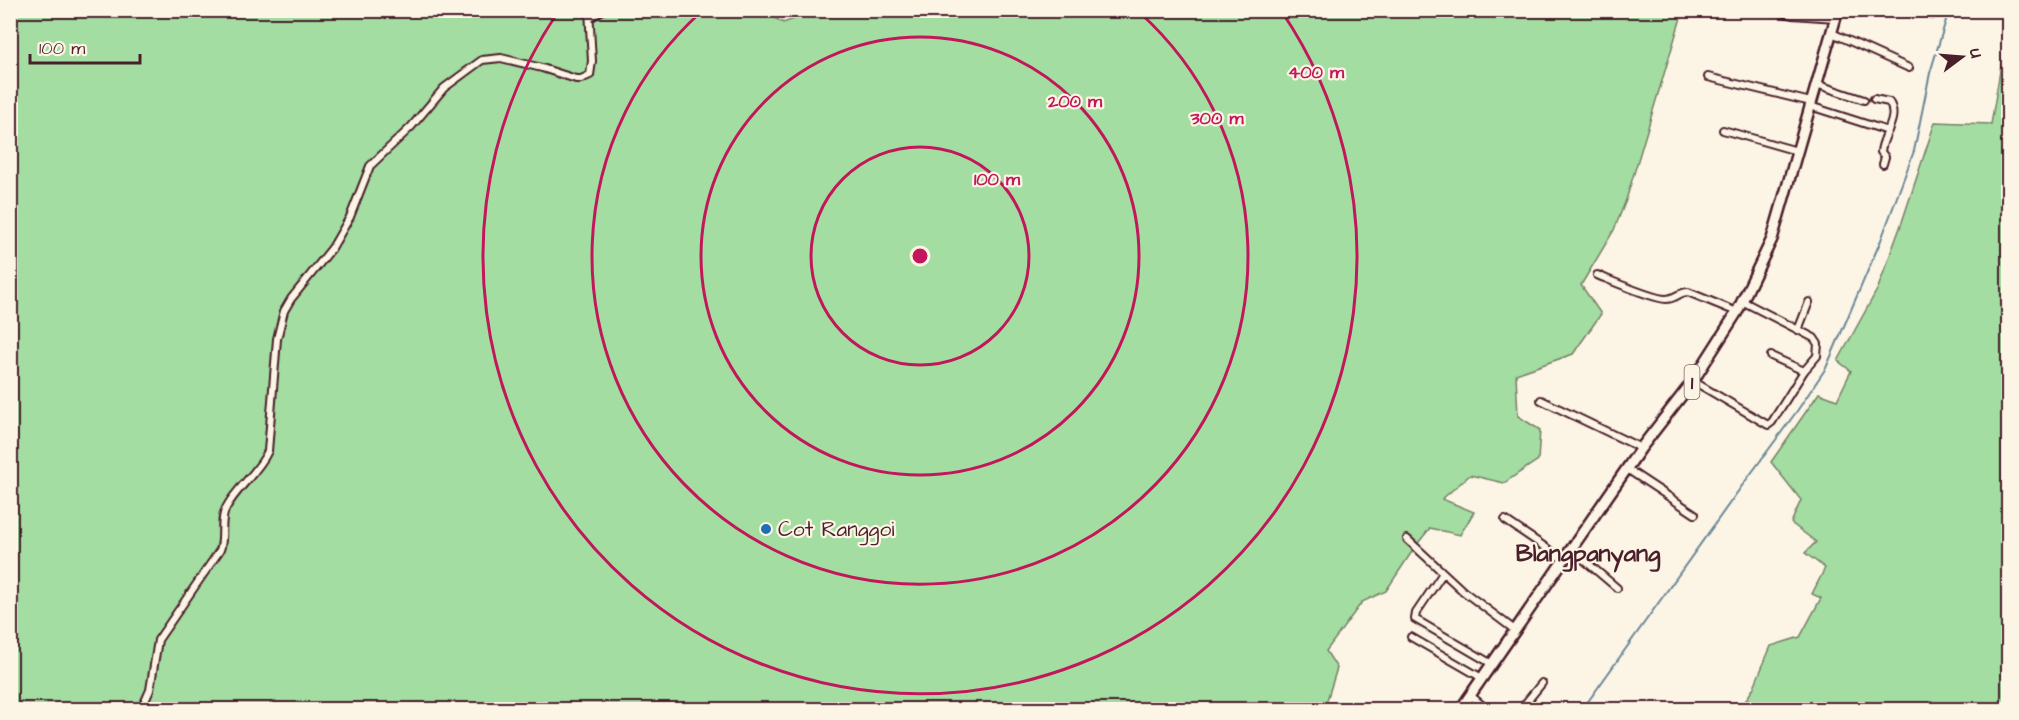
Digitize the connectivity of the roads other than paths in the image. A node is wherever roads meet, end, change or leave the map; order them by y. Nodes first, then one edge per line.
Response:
1 (603, 10) edge
2 (1772, 10) edge
3 (1920, 10) edge
4 (589, 14) edge
5 (1837, 14) edge
6 (1932, 15) dead end
7 (1832, 33) junction
8 (1910, 68) dead end
9 (1708, 77) dead end
10 (1816, 84) junction
11 (1874, 99) dead end
12 (1864, 100) dead end
13 (1811, 104) junction
14 (1723, 130) dead end
15 (1888, 131) junction
16 (1797, 151) junction
17 (1882, 164) dead end
18 (1597, 275) dead end
19 (1742, 301) junction
20 (1809, 302) dead end
21 (1737, 312) junction
22 (1798, 330) junction
23 (1771, 356) dead end
24 (1804, 371) junction
25 (1693, 381) junction
26 (1541, 400) dead end
27 (1641, 448) junction
28 (1627, 469) junction
29 (1695, 514) dead end
30 (1505, 520) dead end
31 (1407, 539) dead end
32 (1571, 549) junction
33 (1564, 560) junction
34 (1443, 573) junction
35 (1617, 588) dead end
36 (1516, 631) junction
37 (1411, 637) dead end
38 (1492, 664) junction
39 (1482, 678) junction
40 (1542, 683) dead end
41 (1470, 694) junction
42 (141, 710) edge
43 (1460, 710) edge
44 (1488, 710) edge
45 (1520, 710) edge

1 - 4 street
2 - 5 street
3 - 6 street
4 - 42 street
5 - 7 highway, 1
7 - 8 street
7 - 10 highway, 1
9 - 13 street
10 - 12 street
10 - 13 highway, 1
11 - 15 street
13 - 15 street
13 - 16 highway, 1
14 - 16 street
15 - 17 street
16 - 19 highway, 1
18 - 21 street
19 - 21 highway, 1
19 - 22 street
20 - 22 street
21 - 25 highway, 1
22 - 24 street
23 - 24 street
24 - 25 street
25 - 27 highway, 1
26 - 27 street
27 - 28 highway, 1
28 - 29 street
28 - 32 highway, 1
30 - 33 street
31 - 34 street
32 - 33 highway, 1
32 - 35 street
33 - 36 highway, 1
34 - 36 street
34 - 38 street
36 - 38 highway, 1
37 - 39 street
38 - 39 highway, 1
39 - 41 highway, 1
40 - 45 street
41 - 43 highway, 1
41 - 44 street

